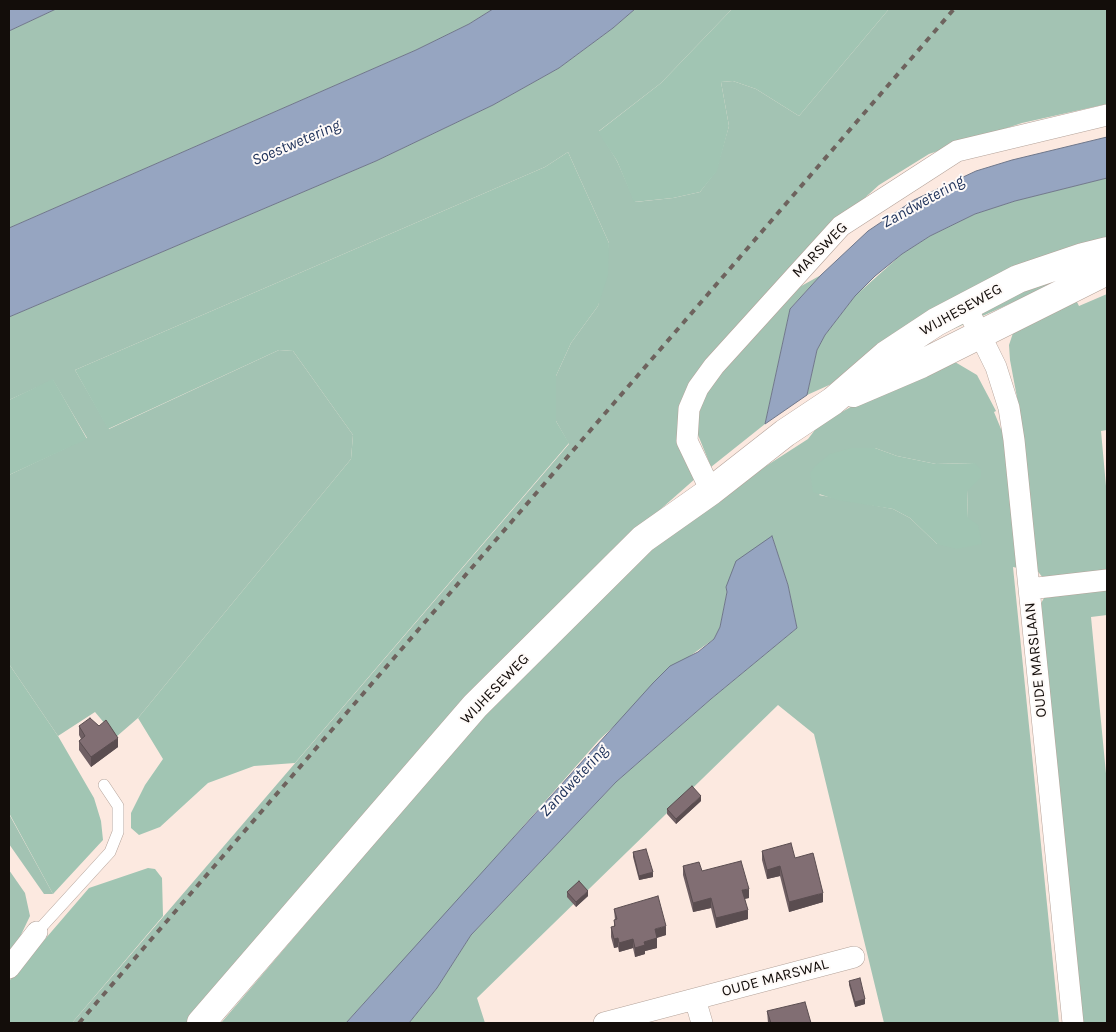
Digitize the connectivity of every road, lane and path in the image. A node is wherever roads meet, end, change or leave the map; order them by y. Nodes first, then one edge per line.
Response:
1 (1107, 115) edge
2 (1107, 251) edge
3 (1107, 271) edge
4 (966, 306) junction
5 (980, 334) junction
6 (833, 401) junction
7 (711, 491) junction
8 (1107, 580) edge
9 (1029, 589) junction
10 (104, 785) dead end
11 (37, 932) joint
12 (854, 957) dead end
13 (9, 968) edge
14 (695, 999) junction
15 (201, 1023) edge
16 (604, 1023) edge
17 (702, 1023) edge
18 (1073, 1023) edge

1 - 7 street, MARSWEG
2 - 4 main road, WIJHESEWEG
3 - 5 main road, WIJHESEWEG
4 - 5 street, OUDE MARSLAAN
4 - 6 main road, WIJHESEWEG
5 - 6 main road, WIJHESEWEG
5 - 9 street, OUDE MARSLAAN
6 - 7 main road, WIJHESEWEG
7 - 15 main road, WIJHESEWEG
8 - 9 street
9 - 18 street, OUDE MARSLAAN
10 - 11 lane
11 - 13 street
12 - 14 street, OUDE MARSWAL
14 - 16 street, OUDE MARSWAL
14 - 17 street

